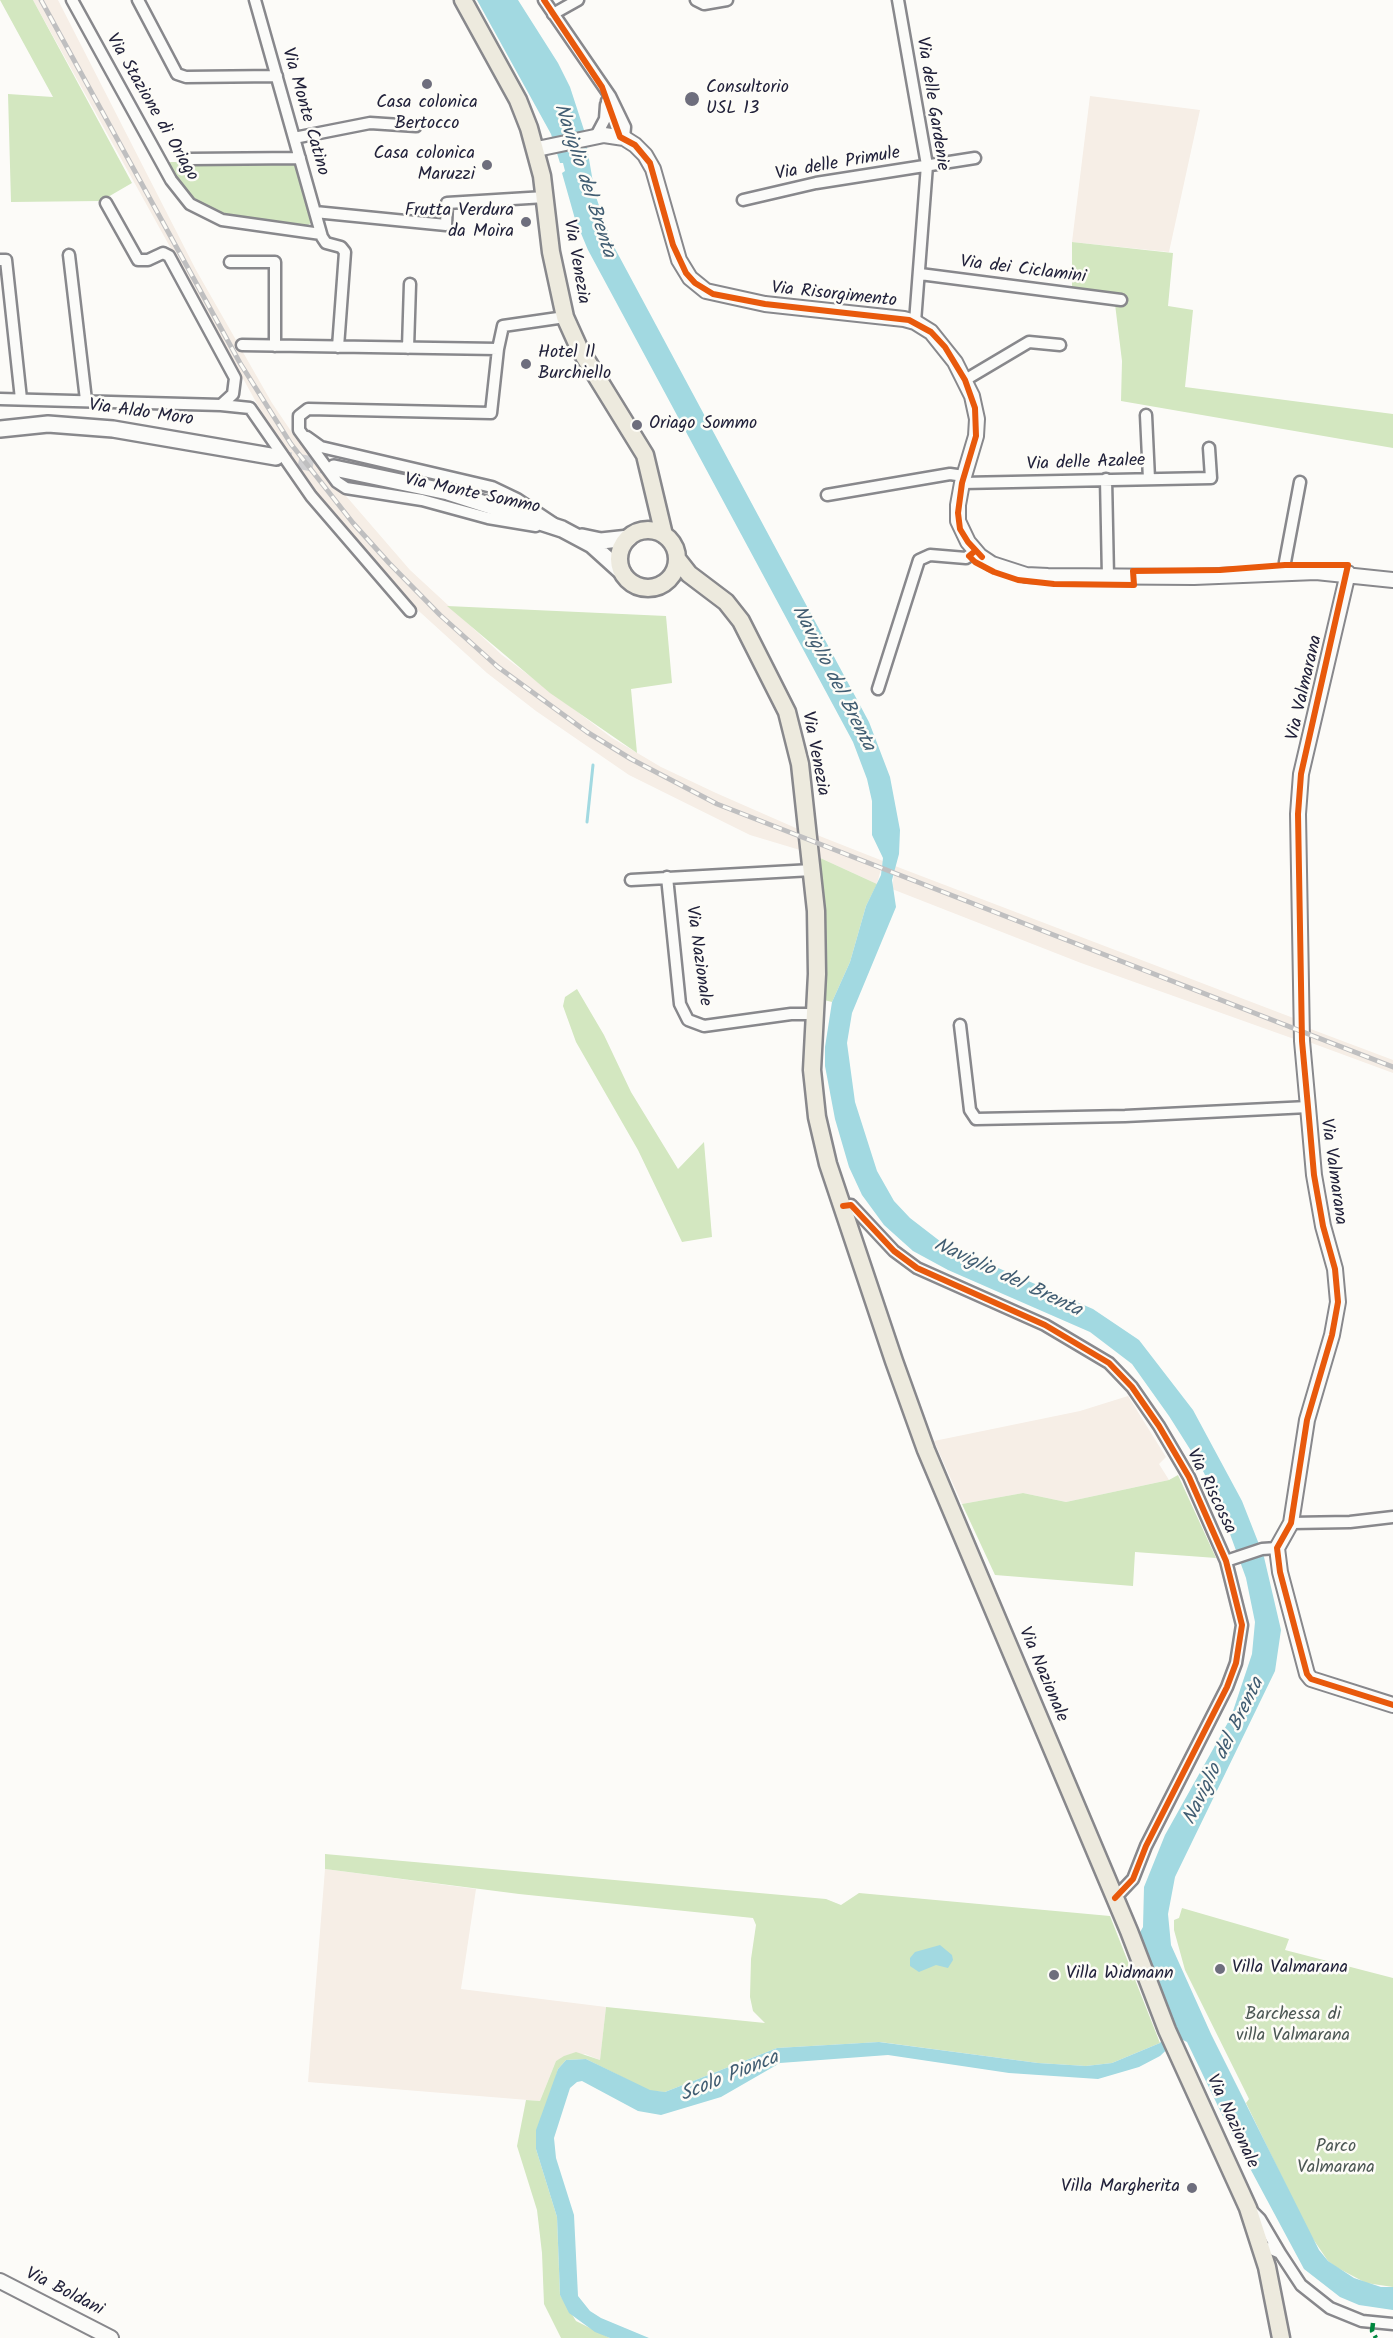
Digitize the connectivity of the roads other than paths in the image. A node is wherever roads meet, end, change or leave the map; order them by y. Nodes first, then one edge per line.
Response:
1 (72, 0) edge
2 (138, 0) edge
3 (255, 0) edge
4 (463, 0) edge
5 (544, 0) edge
6 (578, 0) edge
7 (696, 0) edge
8 (727, 0) edge
9 (898, 0) edge
10 (553, 14) junction
11 (277, 76) junction
12 (602, 87) junction
13 (416, 126) dead end
14 (593, 136) junction
15 (294, 138) junction
16 (622, 138) junction
17 (543, 147) junction
18 (300, 158) junction
19 (975, 158) dead end
20 (190, 159) dead end
21 (927, 165) junction
22 (545, 197) junction
23 (743, 200) dead end
24 (106, 203) dead end
25 (315, 213) junction
26 (321, 234) junction
27 (69, 255) dead end
28 (0, 261) edge
29 (230, 262) dead end
30 (920, 274) junction
31 (410, 284) dead end
32 (1121, 300) dead end
33 (565, 317) junction
34 (915, 322) junction
35 (242, 345) dead end
36 (1060, 345) dead end
37 (275, 346) junction
38 (338, 347) junction
39 (408, 348) junction
40 (498, 349) junction
41 (965, 380) junction
42 (0, 399) edge
43 (21, 399) junction
44 (86, 400) junction
45 (221, 405) junction
46 (1146, 415) dead end
47 (298, 425) junction
48 (627, 425) junction
49 (0, 429) edge
50 (1209, 448) dead end
51 (276, 457) tunnel mouth
52 (334, 468) tunnel mouth
53 (963, 479) junction
54 (1106, 479) junction
55 (1149, 479) junction
56 (1300, 482) dead end
57 (827, 495) dead end
58 (568, 532) junction
59 (664, 534) junction
60 (632, 536) junction
61 (975, 551) junction
62 (678, 560) junction
63 (1286, 572) junction
64 (622, 573) junction
65 (1347, 573) junction
66 (1108, 577) junction
67 (1393, 580) edge
68 (664, 583) junction
69 (708, 590) junction
70 (410, 611) dead end
71 (878, 689) dead end
72 (809, 843) joint
73 (812, 870) junction
74 (667, 877) junction
75 (631, 880) dead end
76 (813, 1014) junction
77 (960, 1025) dead end
78 (1308, 1107) junction
79 (843, 1206) junction
80 (1393, 1517) edge
81 (1291, 1523) junction
82 (1277, 1548) junction
83 (1229, 1560) junction
84 (1393, 1705) edge
85 (1115, 1898) junction
86 (1248, 2208) junction
87 (1262, 2250) junction
88 (1280, 2253) junction
89 (1267, 2267) junction
90 (1290, 2271) junction
91 (0, 2281) edge
92 (1393, 2324) edge
93 (111, 2338) edge
94 (1281, 2338) edge

1 - 26 street, Via Stazione di Oriago
2 - 11 street
3 - 11 street, Via Monte Catino
4 - 17 main road, Via Venezia
5 - 10 street
6 - 10 street
7 - 8 street
9 - 21 street, Via delle Gardenie
10 - 12 street
11 - 15 street, Via Monte Catino
12 - 14 street
12 - 16 street
13 - 15 street
14 - 16 street
14 - 17 street
15 - 18 street, Via Monte Catino
16 - 34 street, Via Risorgimento
17 - 22 main road, Via Venezia
18 - 20 street
18 - 25 street, Via Monte Catino
19 - 21 street, Via delle Primule
21 - 23 street, Via delle Primule
21 - 30 street, Via delle Gardenie
22 - 25 street
22 - 33 main road, Via Venezia
24 - 45 street
25 - 26 street, Via Monte Catino
26 - 38 street
27 - 44 street
28 - 43 street
29 - 37 street
30 - 32 street, Via dei Ciclamini
30 - 34 street, Via delle Gardenie
31 - 39 street
33 - 40 street
33 - 48 main road, Via Venezia
34 - 41 street, Via Risorgimento
35 - 37 street
36 - 41 street
37 - 38 street
38 - 39 street
39 - 40 street
40 - 47 street
41 - 53 street, Via Risorgimento
42 - 43 street
43 - 44 street
44 - 45 street
45 - 70 street
46 - 55 street
47 - 58 street, Via Monte Sommo
47 - 58 street, Via Monte Sommo
48 - 59 main road, Via Venezia
48 - 60 main road, Via Venezia
49 - 51 main road, Via Aldo Moro
50 - 55 street, Via delle Azalee
52 - 58 main road
53 - 54 street, Via delle Azalee
53 - 57 street
53 - 61 street, Via Risorgimento
54 - 55 street, Via delle Azalee
54 - 66 street
56 - 63 street
58 - 60 main road
58 - 64 main road
59 - 60 main road
59 - 62 main road
60 - 64 main road
61 - 66 street, Via Risorgimento
61 - 71 street
62 - 68 main road
62 - 69 main road, Via Venezia
63 - 65 street, Via Risorgimento
63 - 66 street, Via Risorgimento
64 - 68 main road
65 - 67 street, Via Risorgimento
65 - 78 street, Via Valmarana
68 - 69 main road, Via Venezia
69 - 72 main road, Via Venezia
72 - 73 main road, Via Nazionale
73 - 74 street
73 - 76 main road, Via Nazionale
74 - 75 street
74 - 76 street, Via Nazionale
76 - 79 main road, Via Nazionale
77 - 78 street, Via Valmarana
78 - 81 street, Via Valmarana
79 - 83 street, Via Riscossa
79 - 85 main road, Via Nazionale
80 - 81 street
81 - 82 street, Via Valmarana
82 - 83 street
82 - 84 street
83 - 85 street, Via Riscossa
85 - 86 main road, Via Nazionale
86 - 87 main road, Via Nazionale
86 - 88 street
87 - 88 street
87 - 89 main road, Via Nazionale
88 - 90 street
89 - 90 street
89 - 94 main road, Via Nazionale
90 - 92 street
91 - 93 street, Via Boldani

